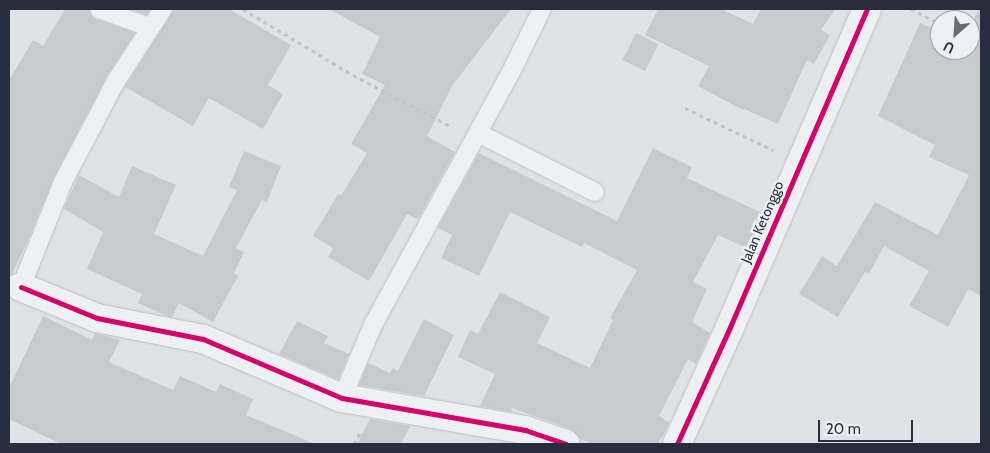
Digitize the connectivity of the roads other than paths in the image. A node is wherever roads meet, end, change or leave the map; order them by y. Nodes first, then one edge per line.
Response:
1 (99, 9) edge
2 (163, 9) edge
3 (542, 9) edge
4 (866, 9) edge
5 (149, 27) junction
6 (476, 136) junction
7 (595, 192) dead end
8 (15, 285) edge
9 (342, 398) junction
10 (566, 444) edge
11 (677, 444) edge

1 - 5 lane
2 - 5 lane
3 - 6 lane
4 - 11 street, Jalan Ketonggo
5 - 8 lane
6 - 7 lane
6 - 9 lane
8 - 9 street
9 - 10 street

